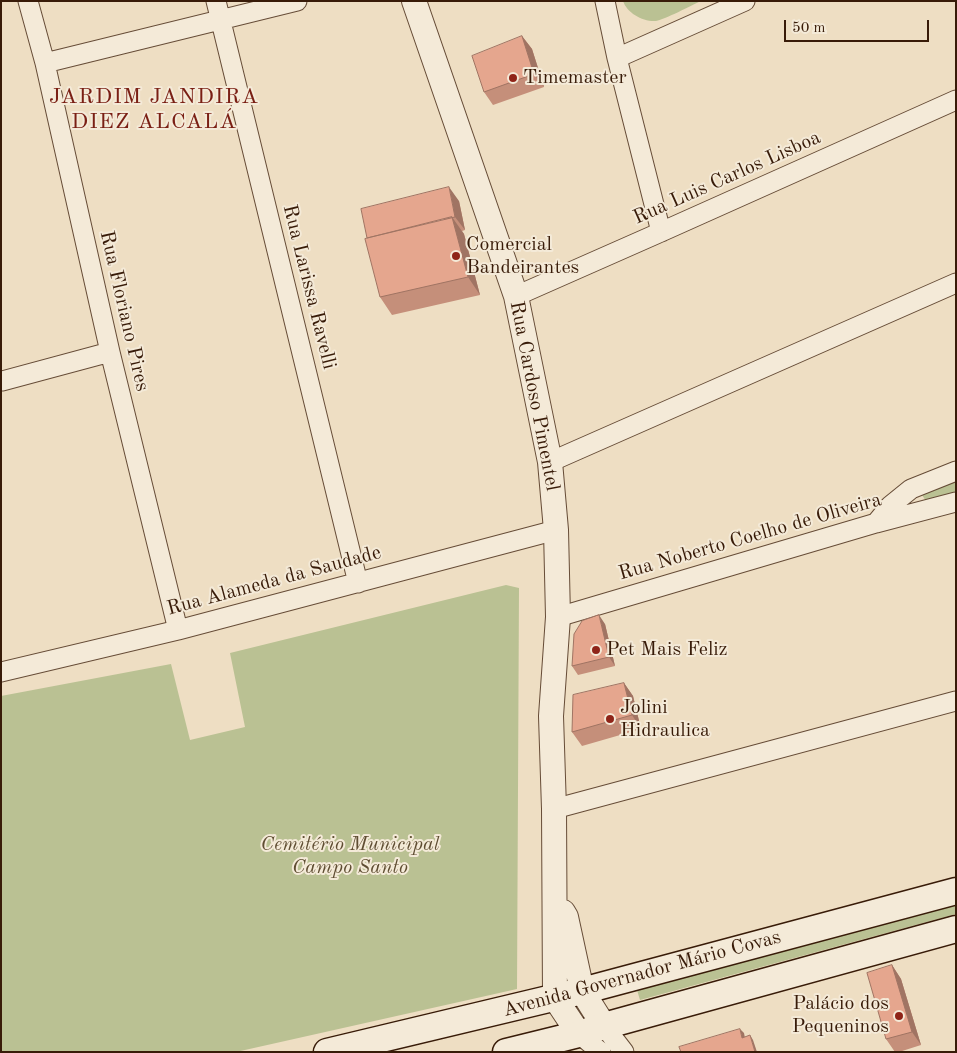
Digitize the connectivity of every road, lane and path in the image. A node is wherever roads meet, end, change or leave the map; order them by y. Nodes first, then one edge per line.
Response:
1 (28, 1) edge
2 (216, 1) edge
3 (297, 1) edge
4 (414, 1) edge
5 (605, 1) edge
6 (745, 1) edge
7 (220, 20) junction
8 (617, 58) junction
9 (45, 63) junction
10 (956, 100) edge
11 (661, 232) junction
12 (956, 283) edge
13 (516, 296) junction
14 (110, 352) junction
15 (2, 381) edge
16 (550, 462) junction
17 (956, 471) edge
18 (956, 502) edge
19 (876, 522) junction
20 (556, 530) junction
21 (358, 583) junction
22 (558, 617) junction
23 (178, 630) junction
24 (1, 672) edge
25 (956, 701) edge
26 (554, 809) junction
27 (956, 891) edge
28 (555, 897) junction
29 (956, 929) edge
30 (582, 991) junction
31 (555, 998) junction
32 (604, 1026) junction
33 (580, 1034) junction
34 (327, 1052) edge
35 (506, 1052) edge
36 (600, 1052) edge
37 (624, 1052) edge

1 - 9 street, Rua Floriano Pires
2 - 7 street, Rua Larissa Ravelli
3 - 7 street
4 - 13 street, Rua Cardoso Pimentel
5 - 8 street
6 - 8 street
7 - 9 street
7 - 21 street, Rua Larissa Ravelli
8 - 11 street
9 - 14 street, Rua Floriano Pires
10 - 11 street, Rua Luis Carlos Lisboa
11 - 13 street, Rua Luis Carlos Lisboa
12 - 16 street
13 - 16 street, Rua Cardoso Pimentel
14 - 15 street
14 - 23 street, Rua Floriano Pires
16 - 20 street, Rua Cardoso Pimentel
17 - 19 street
18 - 19 street, Rua Noberto Coelho de Oliveira
19 - 22 street, Rua Noberto Coelho de Oliveira
20 - 21 street, Rua Alameda da Saudade
20 - 22 street, Rua Cardoso Pimentel
21 - 23 street, Rua Alameda da Saudade
22 - 26 street, Rua Cardoso Pimentel
23 - 24 street, Rua Alameda da Saudade
25 - 26 street
26 - 28 street, Rua Cardoso Pimentel
27 - 30 main road, Avenida Governador Mário Covas
28 - 30 street, Rua Cardoso Pimentel
28 - 31 street, Rua Cardoso Pimentel
29 - 32 main road, Avenida Governador Mário Covas
30 - 31 main road, Avenida Governador Mário Covas
30 - 32 street, Rua Cardoso Pimentel
31 - 33 street
31 - 34 main road, Avenida Governador Mário Covas
32 - 33 main road, Avenida Governador Mário Covas
32 - 37 street, Rua Cardoso Pimentel
33 - 35 main road, Avenida Governador Mário Covas
33 - 36 street

